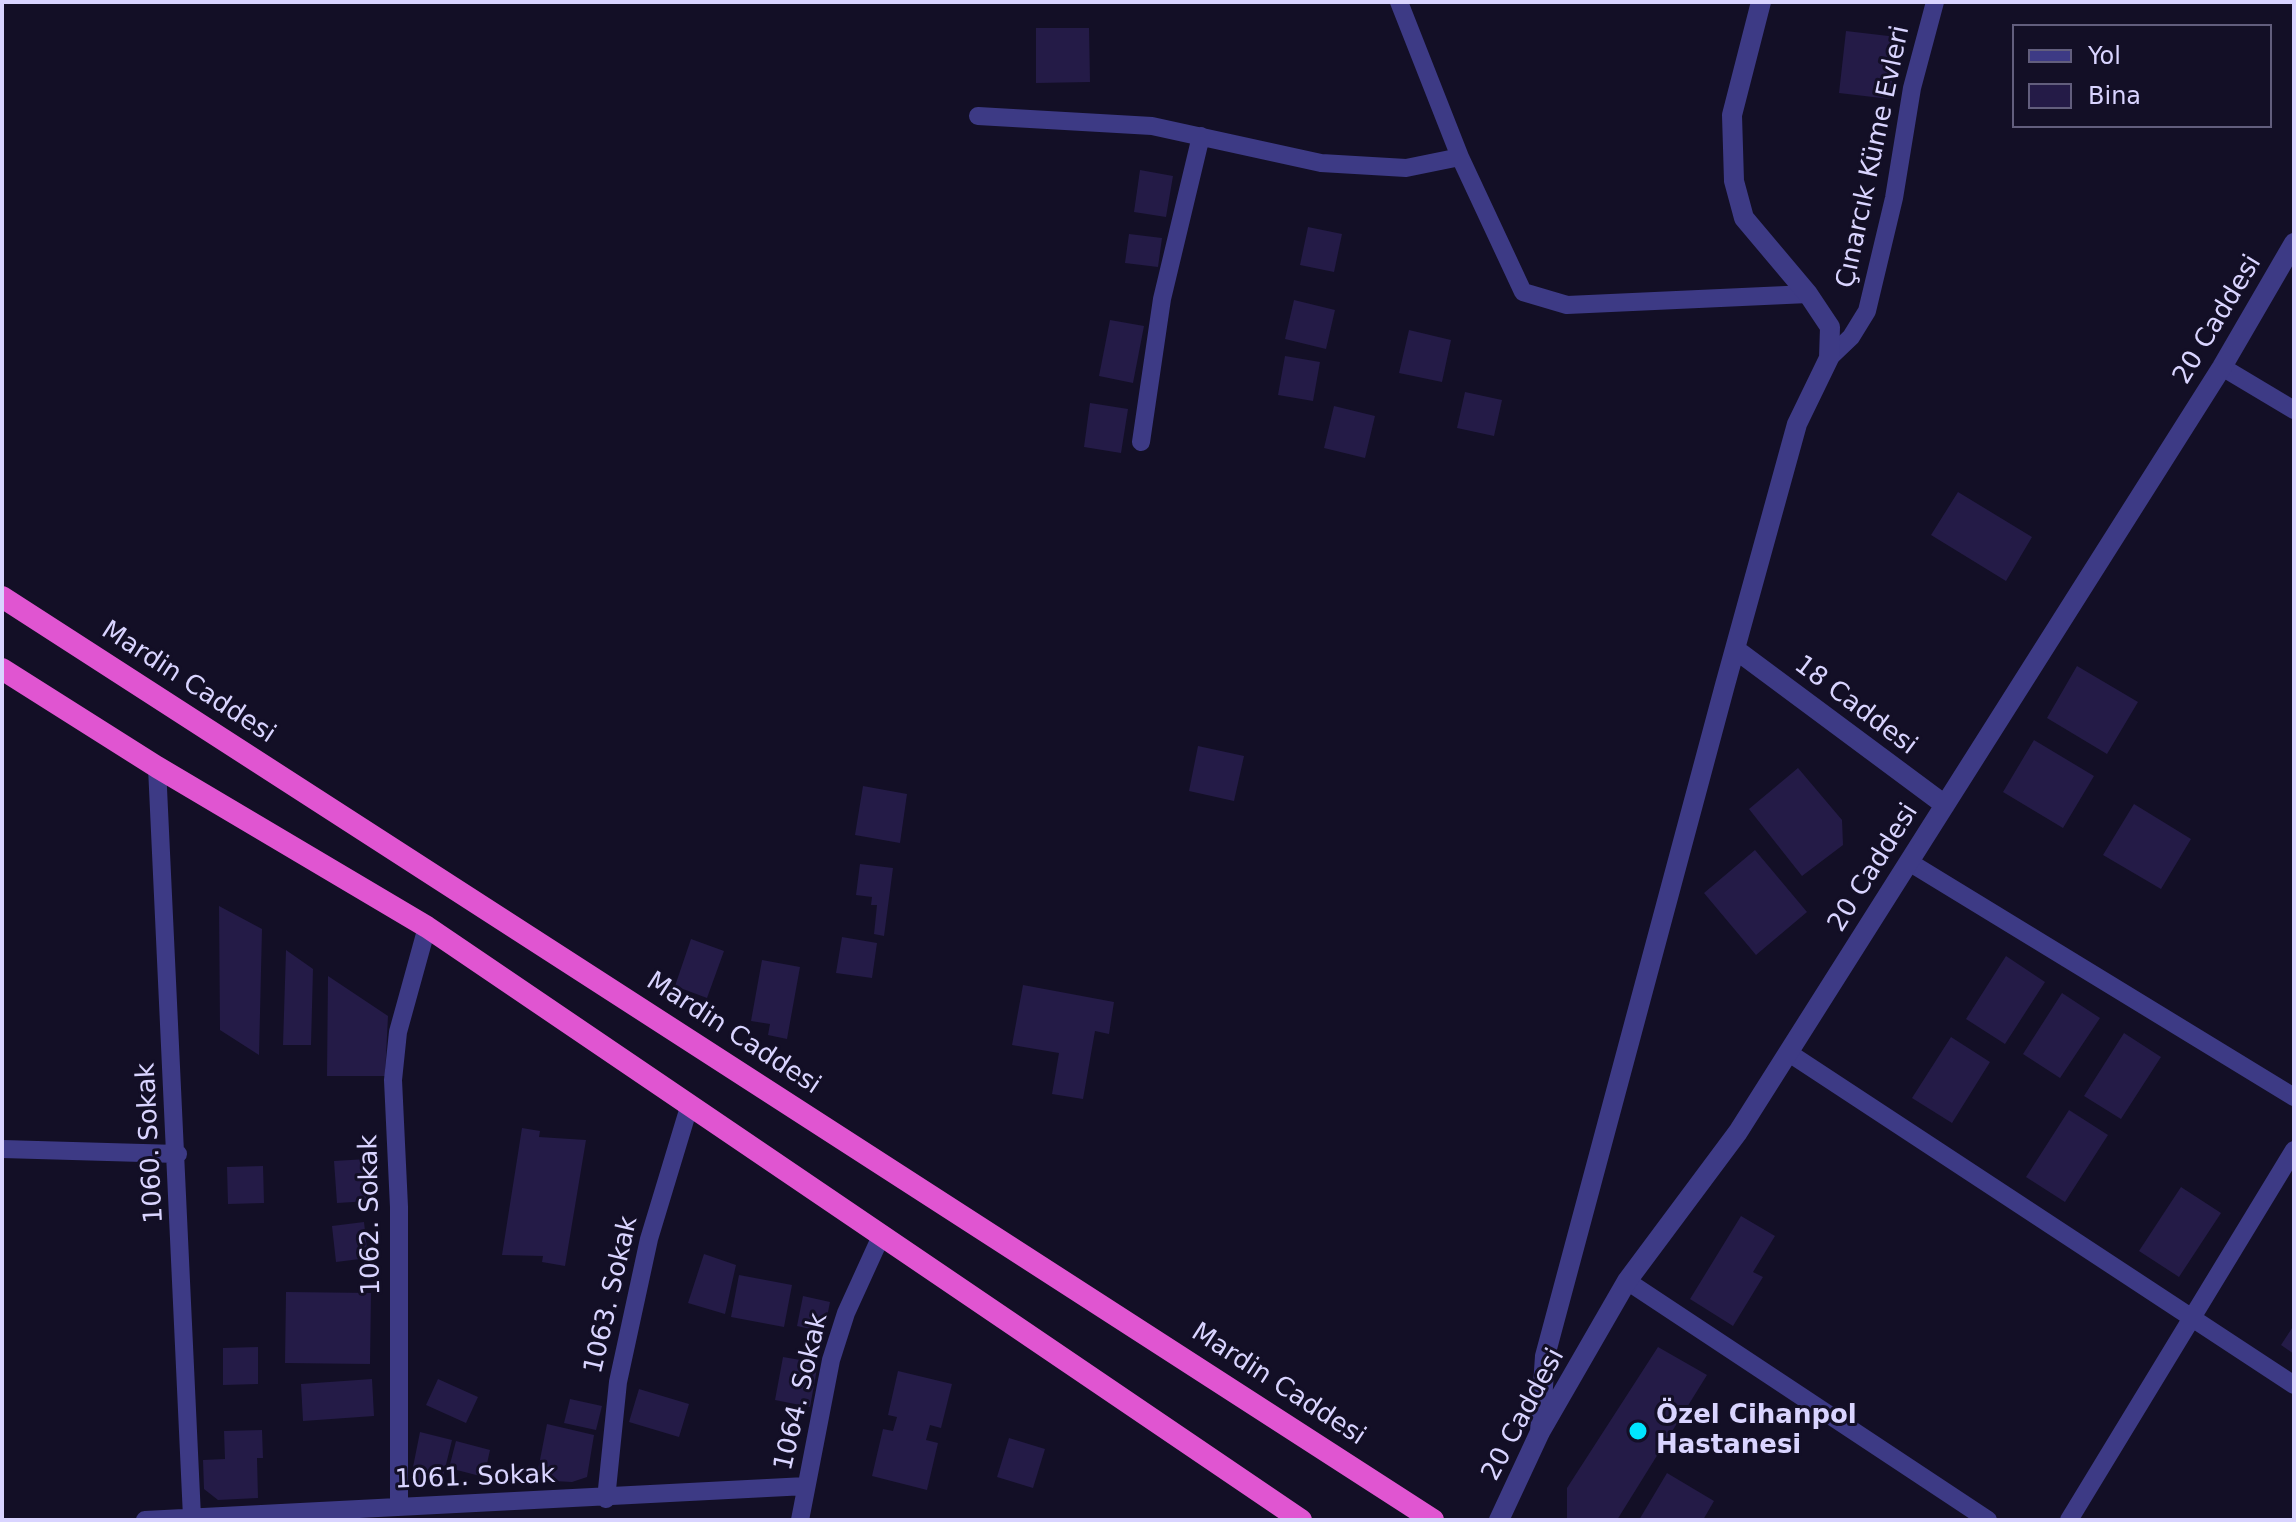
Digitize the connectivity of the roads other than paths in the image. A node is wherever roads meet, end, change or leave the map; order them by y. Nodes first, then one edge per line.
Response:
1 (1399, 2) edge
2 (1761, 2) edge
3 (1935, 2) edge
4 (978, 116) dead end
5 (1201, 136) junction
6 (1460, 157) junction
7 (2294, 243) edge
8 (1808, 294) junction
9 (1829, 358) junction
10 (2222, 367) junction
11 (2294, 410) edge
12 (1141, 442) dead end
13 (2, 597) edge
14 (1735, 649) junction
15 (2, 669) edge
16 (157, 767) junction
17 (1945, 805) junction
18 (1909, 862) junction
19 (427, 927) junction
20 (1789, 1053) junction
21 (2294, 1097) edge
22 (689, 1107) junction
23 (2, 1149) edge
24 (2294, 1150) edge
25 (178, 1154) junction
26 (882, 1234) junction
27 (1627, 1281) junction
28 (2193, 1319) junction
29 (2294, 1385) edge
30 (1540, 1432) junction
31 (806, 1486) junction
32 (606, 1499) junction
33 (399, 1506) junction
34 (192, 1517) junction
35 (145, 1520) edge
36 (800, 1520) edge
37 (1301, 1520) edge
38 (1433, 1520) edge
39 (1499, 1520) edge
40 (1988, 1520) edge
41 (2069, 1520) edge

1 - 6 street, Çınarcık Küme Evleri
2 - 8 street, Çınarcık Küme Evleri
3 - 9 street, Çınarcık Küme Evleri
4 - 5 street
5 - 6 street
5 - 12 street
6 - 8 street, Çınarcık Küme Evleri
7 - 10 street, 20 Caddesi
8 - 9 street, Çınarcık Küme Evleri
9 - 14 street, Çınarcık Küme Evleri
10 - 11 street
10 - 17 street, 20 Caddesi
13 - 38 highway, Mardin Caddesi
14 - 17 street, 18 Caddesi
14 - 30 street, Çınarcık Küme Evleri
15 - 16 highway
16 - 19 highway
16 - 25 street, 1060. Sokak
17 - 18 street, 20 Caddesi
18 - 20 street, 20 Caddesi
18 - 21 street
19 - 22 highway
19 - 33 street, 1062. Sokak
20 - 27 street, 20 Caddesi
20 - 28 street
22 - 26 highway
22 - 32 street, 1063. Sokak
23 - 25 street
24 - 28 street
25 - 34 street, 1060. Sokak
26 - 31 street, 1064. Sokak
26 - 37 highway
27 - 30 street, 20 Caddesi
27 - 40 street
28 - 29 street
28 - 41 street
30 - 39 street, 20 Caddesi
31 - 32 street, 1061. Sokak
31 - 36 street, 1064. Sokak
32 - 33 street, 1061. Sokak
33 - 34 street, 1061. Sokak
34 - 35 street, 1061. Sokak

